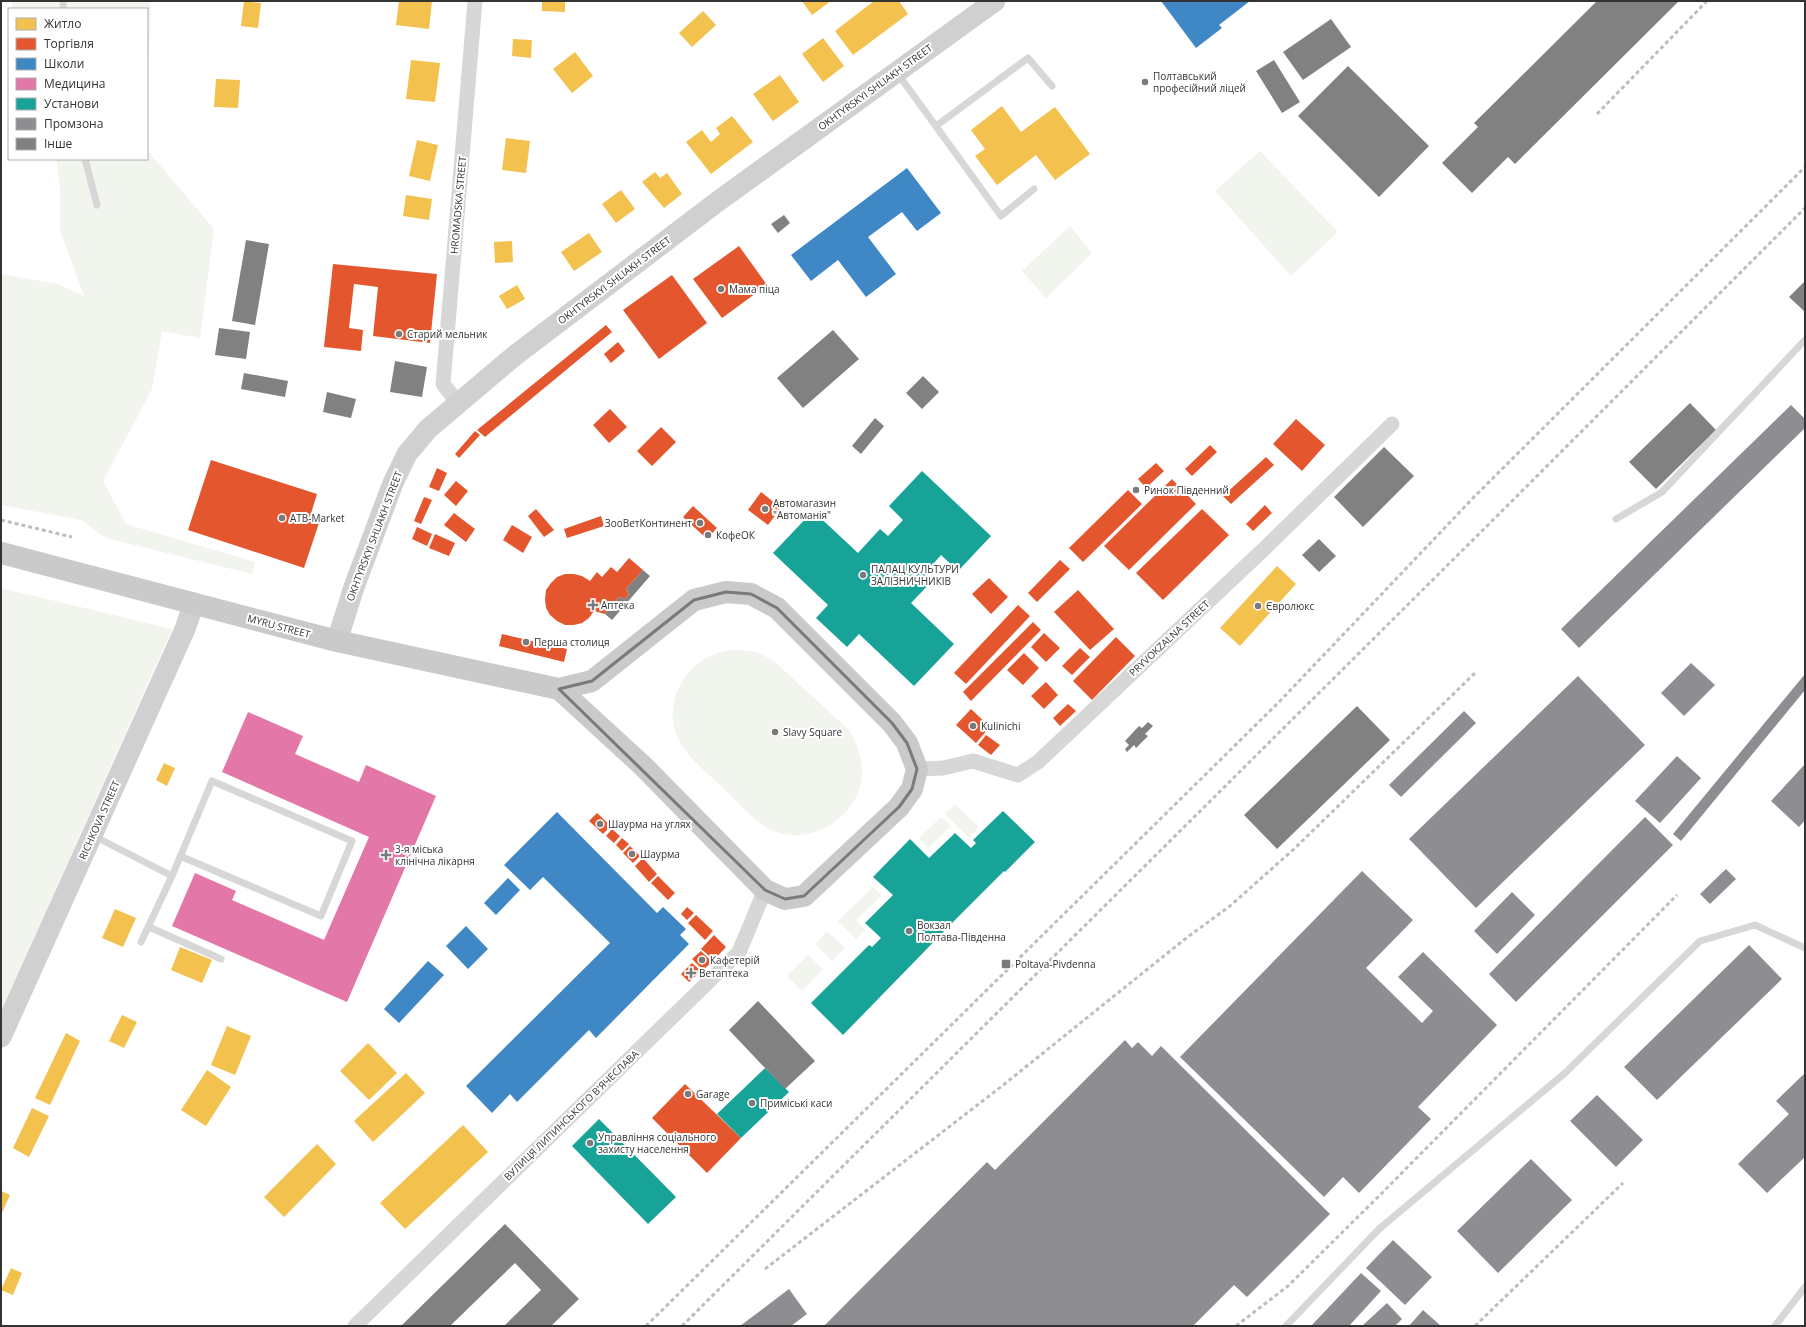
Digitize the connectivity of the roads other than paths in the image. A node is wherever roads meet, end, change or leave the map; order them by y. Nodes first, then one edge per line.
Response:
1 (475, 1) edge
2 (994, 1) edge
3 (897, 72) junction
4 (1052, 86) dead end
5 (936, 126) junction
6 (84, 160) edge
7 (1034, 189) dead end
8 (98, 205) dead end
9 (1805, 340) edge
10 (458, 403) junction
11 (1392, 424) dead end
12 (1616, 519) dead end
13 (1, 553) edge
14 (194, 603) junction
15 (337, 641) junction
16 (559, 689) junction
17 (917, 769) junction
18 (92, 836) junction
19 (180, 856) junction
20 (172, 876) junction
21 (765, 890) junction
22 (148, 927) junction
23 (141, 942) dead end
24 (1805, 948) edge
25 (221, 959) dead end
26 (1, 1038) edge
27 (1805, 1286) edge
28 (354, 1326) edge
29 (1286, 1326) edge
30 (1775, 1326) edge

1 - 10 street, HROMADSKA STREET
2 - 3 main road, OKHTYRSKYI SHLIAKH STREET
3 - 5 lane
3 - 10 main road, OKHTYRSKYI SHLIAKH STREET
4 - 5 lane
5 - 7 lane
6 - 8 lane
9 - 12 lane
10 - 15 main road, OKHTYRSKYI SHLIAKH STREET
11 - 17 street, PRYVOKZALNA STREET
13 - 14 main road, MYRU STREET
14 - 15 main road, MYRU STREET
14 - 18 main road, RICHKOVA STREET
15 - 16 main road, MYRU STREET
16 - 17 main road
16 - 21 main road
17 - 21 main road
18 - 20 lane
18 - 26 main road, RICHKOVA STREET
19 - 19 lane
19 - 20 lane
20 - 22 lane
21 - 28 street, ВУЛИЦЯ ЛИПИНСЬКОГО В'ЯЧЕСЛАВА
22 - 23 lane
22 - 25 lane
24 - 29 lane
27 - 30 lane

